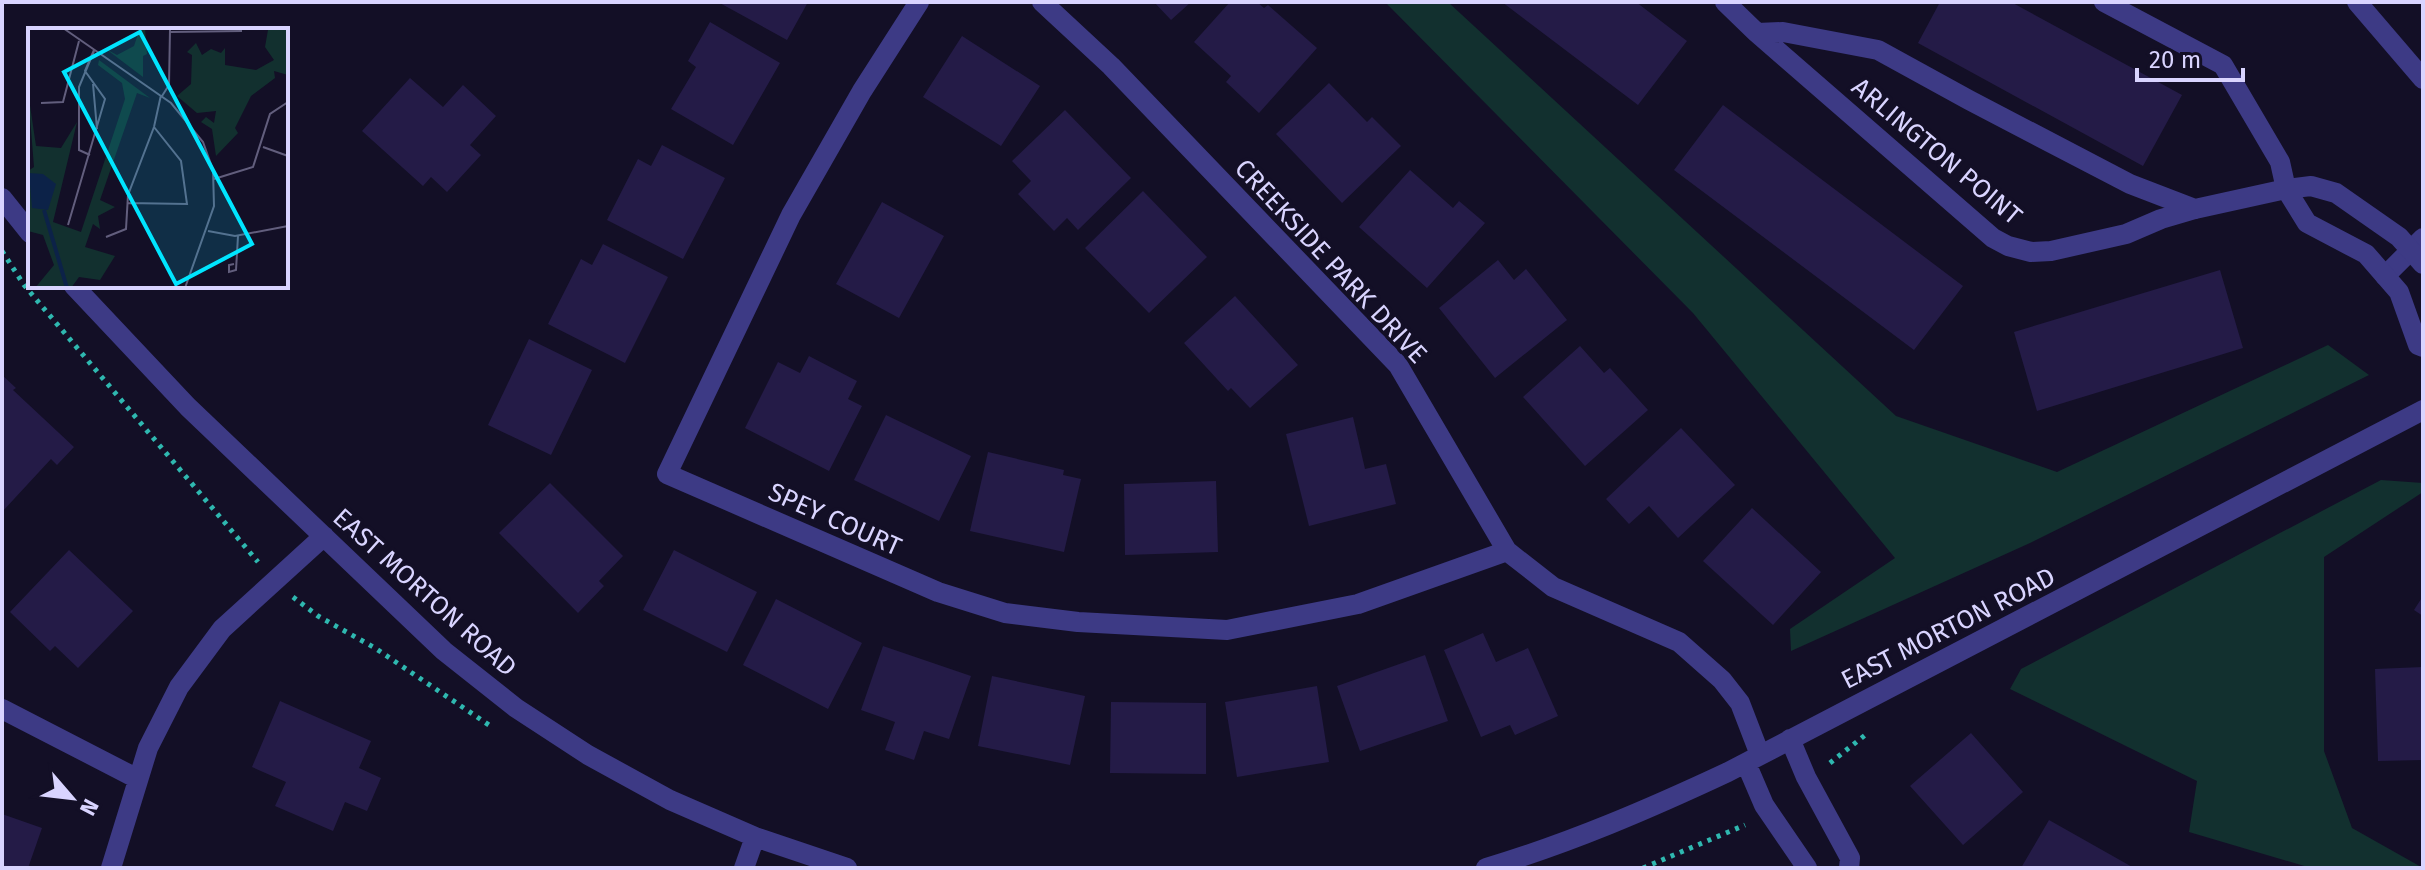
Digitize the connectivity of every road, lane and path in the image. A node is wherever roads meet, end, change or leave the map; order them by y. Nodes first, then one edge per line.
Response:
1 (919, 2) edge
2 (1042, 2) edge
3 (1725, 2) edge
4 (2104, 2) edge
5 (2357, 2) edge
6 (1757, 33) junction
7 (2423, 79) edge
8 (2286, 189) junction
9 (2, 198) edge
10 (2195, 209) junction
11 (28, 230) edge
12 (2419, 251) edge
13 (2385, 276) junction
14 (76, 288) edge
15 (2423, 347) edge
16 (2423, 410) edge
17 (324, 536) junction
18 (1507, 551) junction
19 (2, 709) edge
20 (1882, 726) dead end
21 (1790, 739) junction
22 (1753, 759) junction
23 (138, 779) junction
24 (1810, 783) junction
25 (1771, 814) junction
26 (755, 837) junction
27 (111, 868) edge
28 (744, 868) edge
29 (847, 868) edge
30 (1486, 868) edge
31 (1643, 868) edge
32 (1807, 868) edge
33 (1849, 868) edge

1 - 18 street, SPEY COURT
2 - 18 street, CREEKSIDE PARK DRIVE
3 - 6 street, ARLINGTON POINT
4 - 8 street
5 - 7 street
6 - 10 street
6 - 10 street, ARLINGTON POINT
8 - 10 street, ARLINGTON POINT
8 - 12 street, ARLINGTON POINT
8 - 13 street
9 - 11 street
12 - 13 street
13 - 15 street
14 - 17 street, EAST MORTON ROAD
16 - 21 street, EAST MORTON ROAD
17 - 23 street
17 - 26 street, EAST MORTON ROAD
18 - 22 street, CREEKSIDE PARK DRIVE
19 - 23 street
20 - 24 path
21 - 22 street, EAST MORTON ROAD
21 - 24 street
22 - 25 street, CREEKSIDE PARK DRIVE
22 - 30 street, EAST MORTON ROAD
23 - 27 street
24 - 33 street
25 - 31 path
25 - 32 street, CREEKSIDE PARK DRIVE
26 - 28 street
26 - 29 street, EAST MORTON ROAD

